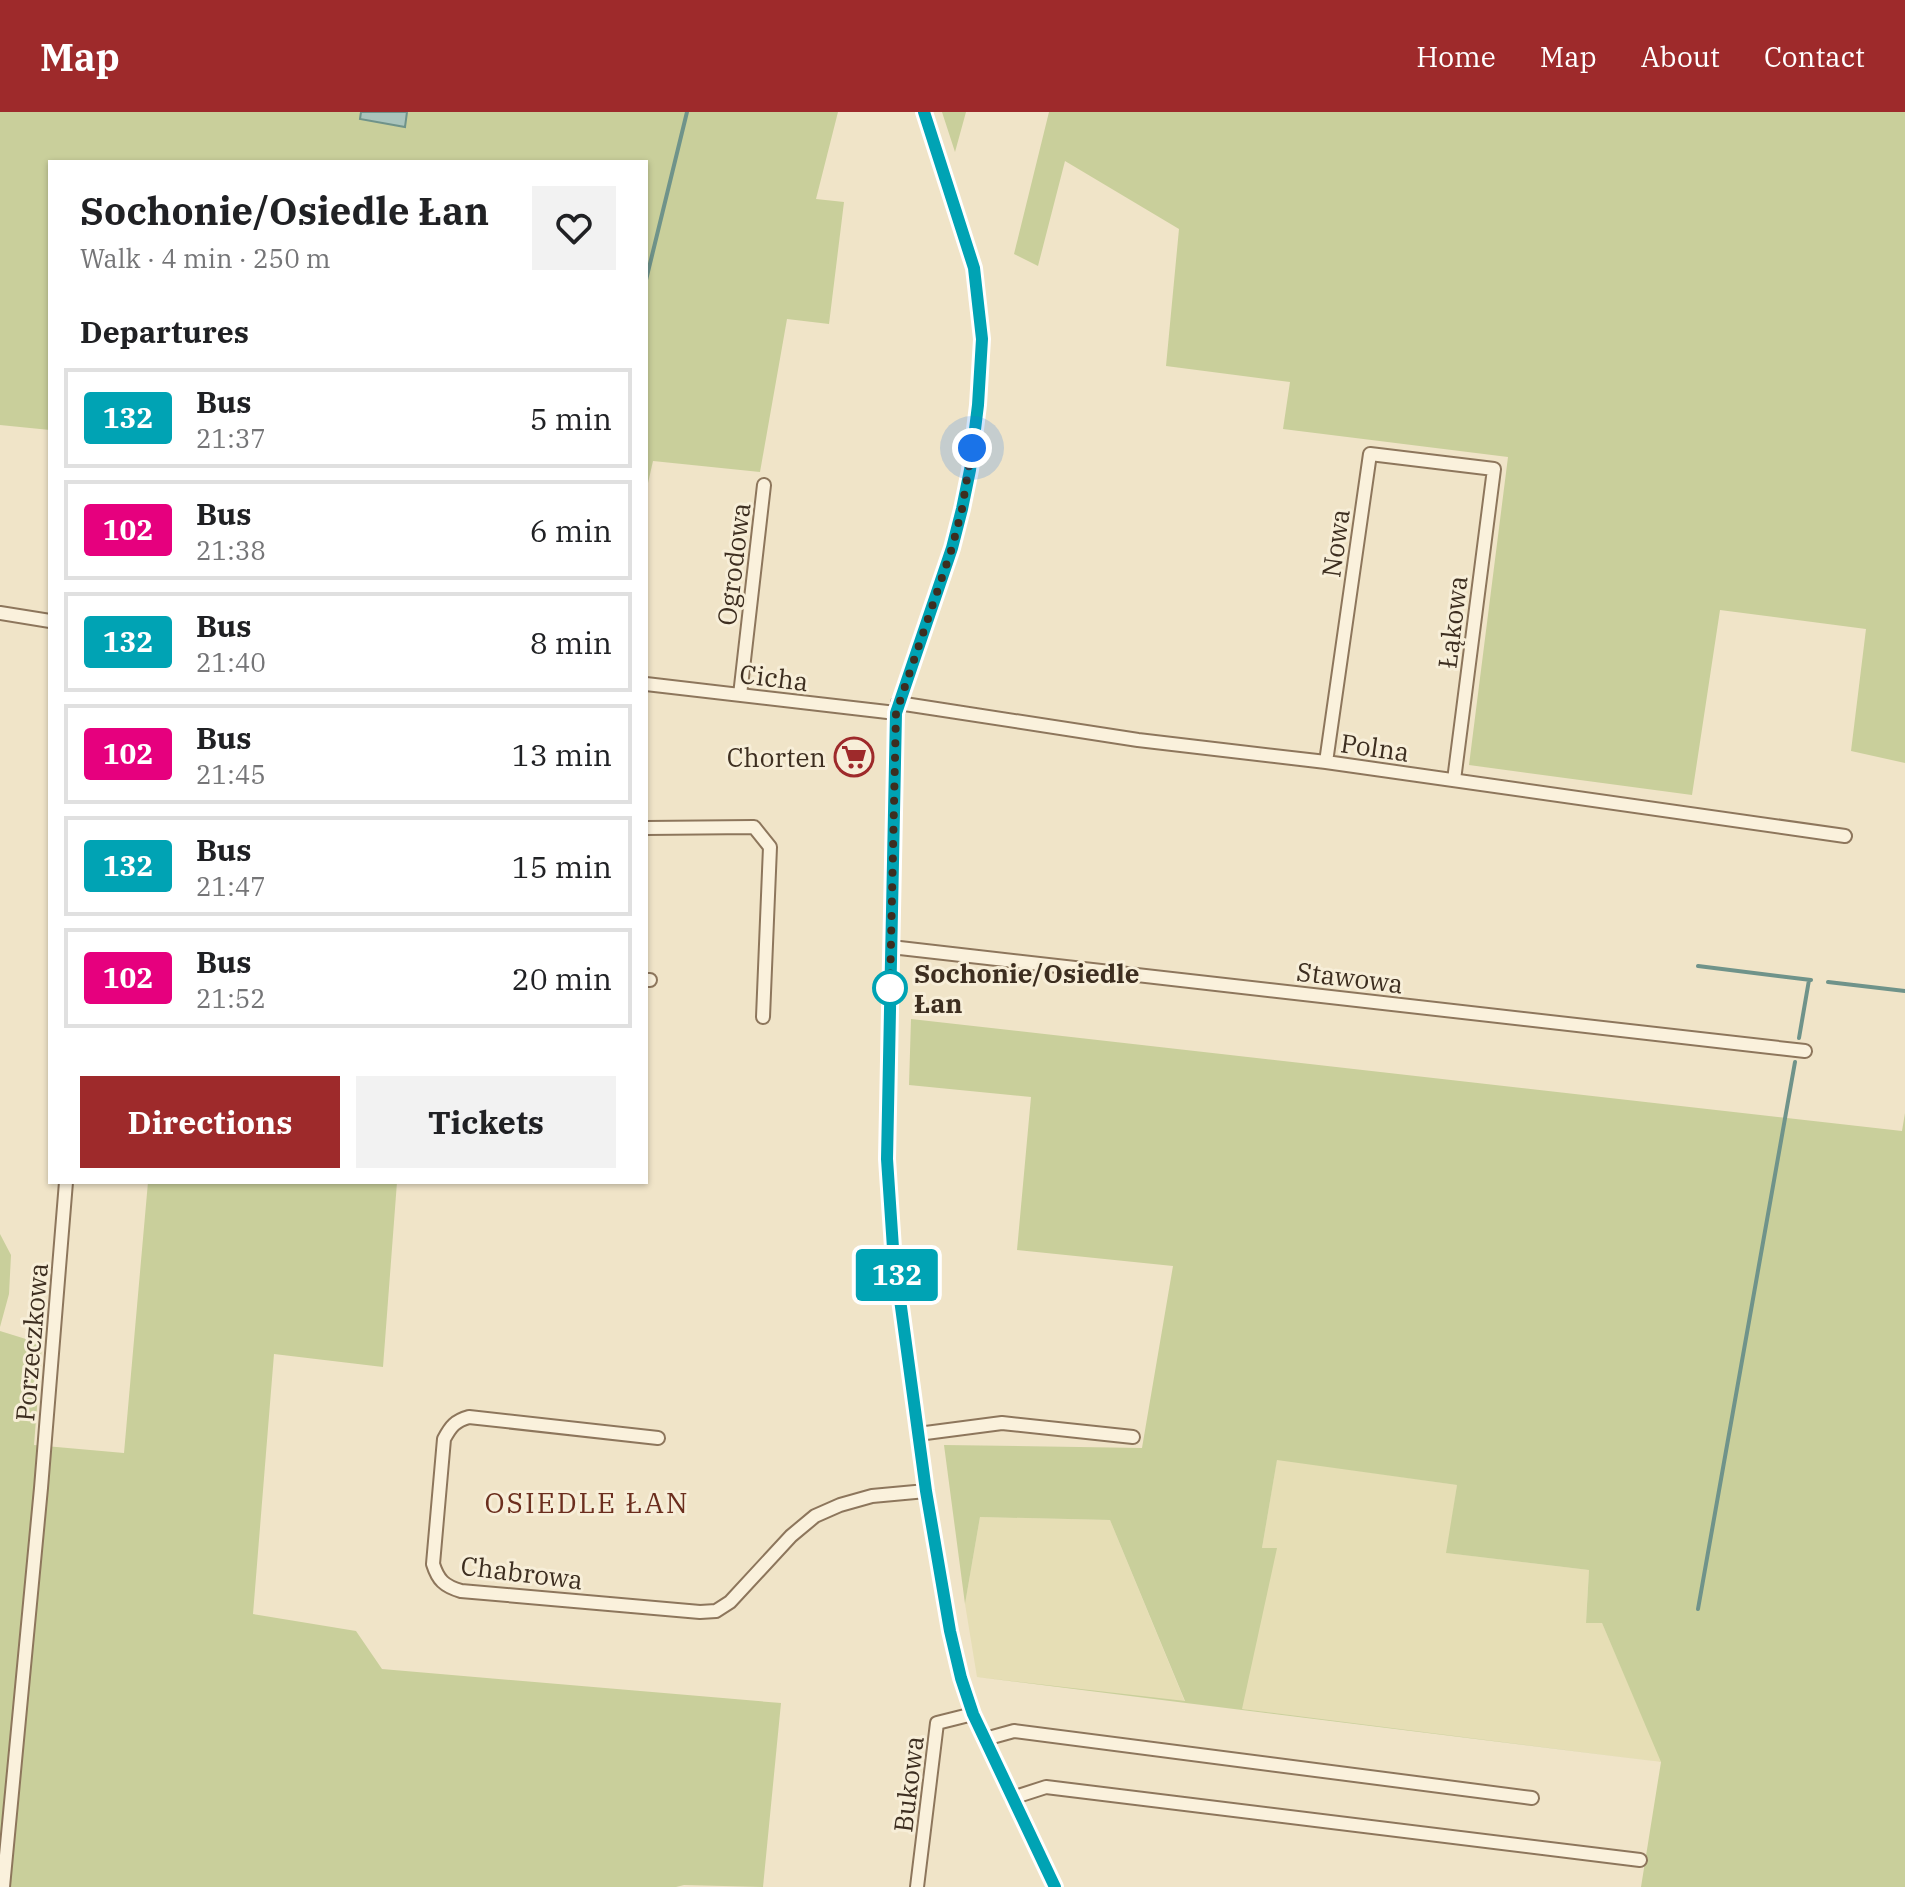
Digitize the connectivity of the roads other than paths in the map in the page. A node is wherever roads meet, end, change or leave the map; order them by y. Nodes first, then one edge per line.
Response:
1 (924, 112) edge
2 (1494, 469) joint
3 (764, 485) dead end
4 (0, 613) edge
5 (48, 621) edge
6 (648, 684) edge
7 (740, 695) junction
8 (897, 708) junction
9 (1326, 762) junction
10 (1454, 780) junction
11 (648, 828) edge
12 (1845, 836) dead end
13 (891, 947) junction
14 (763, 1017) dead end
15 (1805, 1051) dead end
16 (66, 1184) edge
17 (918, 1434) junction
18 (1133, 1437) dead end
19 (658, 1438) dead end
20 (926, 1491) junction
21 (973, 1714) junction
22 (985, 1739) junction
23 (1012, 1798) junction
24 (1532, 1798) dead end
25 (1640, 1860) dead end
26 (3, 1887) edge
27 (917, 1887) edge
28 (1055, 1887) edge

1 - 8 street
2 - 9 street, Nowa
2 - 10 street, Łąkowa
3 - 7 street, Ogrodowa
4 - 5 street
6 - 7 street, Cicha
7 - 8 street, Cicha
8 - 9 street, Polna
8 - 13 street
9 - 10 street, Polna
10 - 12 street, Polna
11 - 14 street
13 - 15 street, Stawowa
13 - 17 street
16 - 26 street, Porzeczkowa
17 - 18 street
17 - 20 street
19 - 20 street, Chabrowa
20 - 21 street
21 - 22 street
21 - 27 street, Bukowa
22 - 23 street
22 - 24 street
23 - 25 street
23 - 28 street

